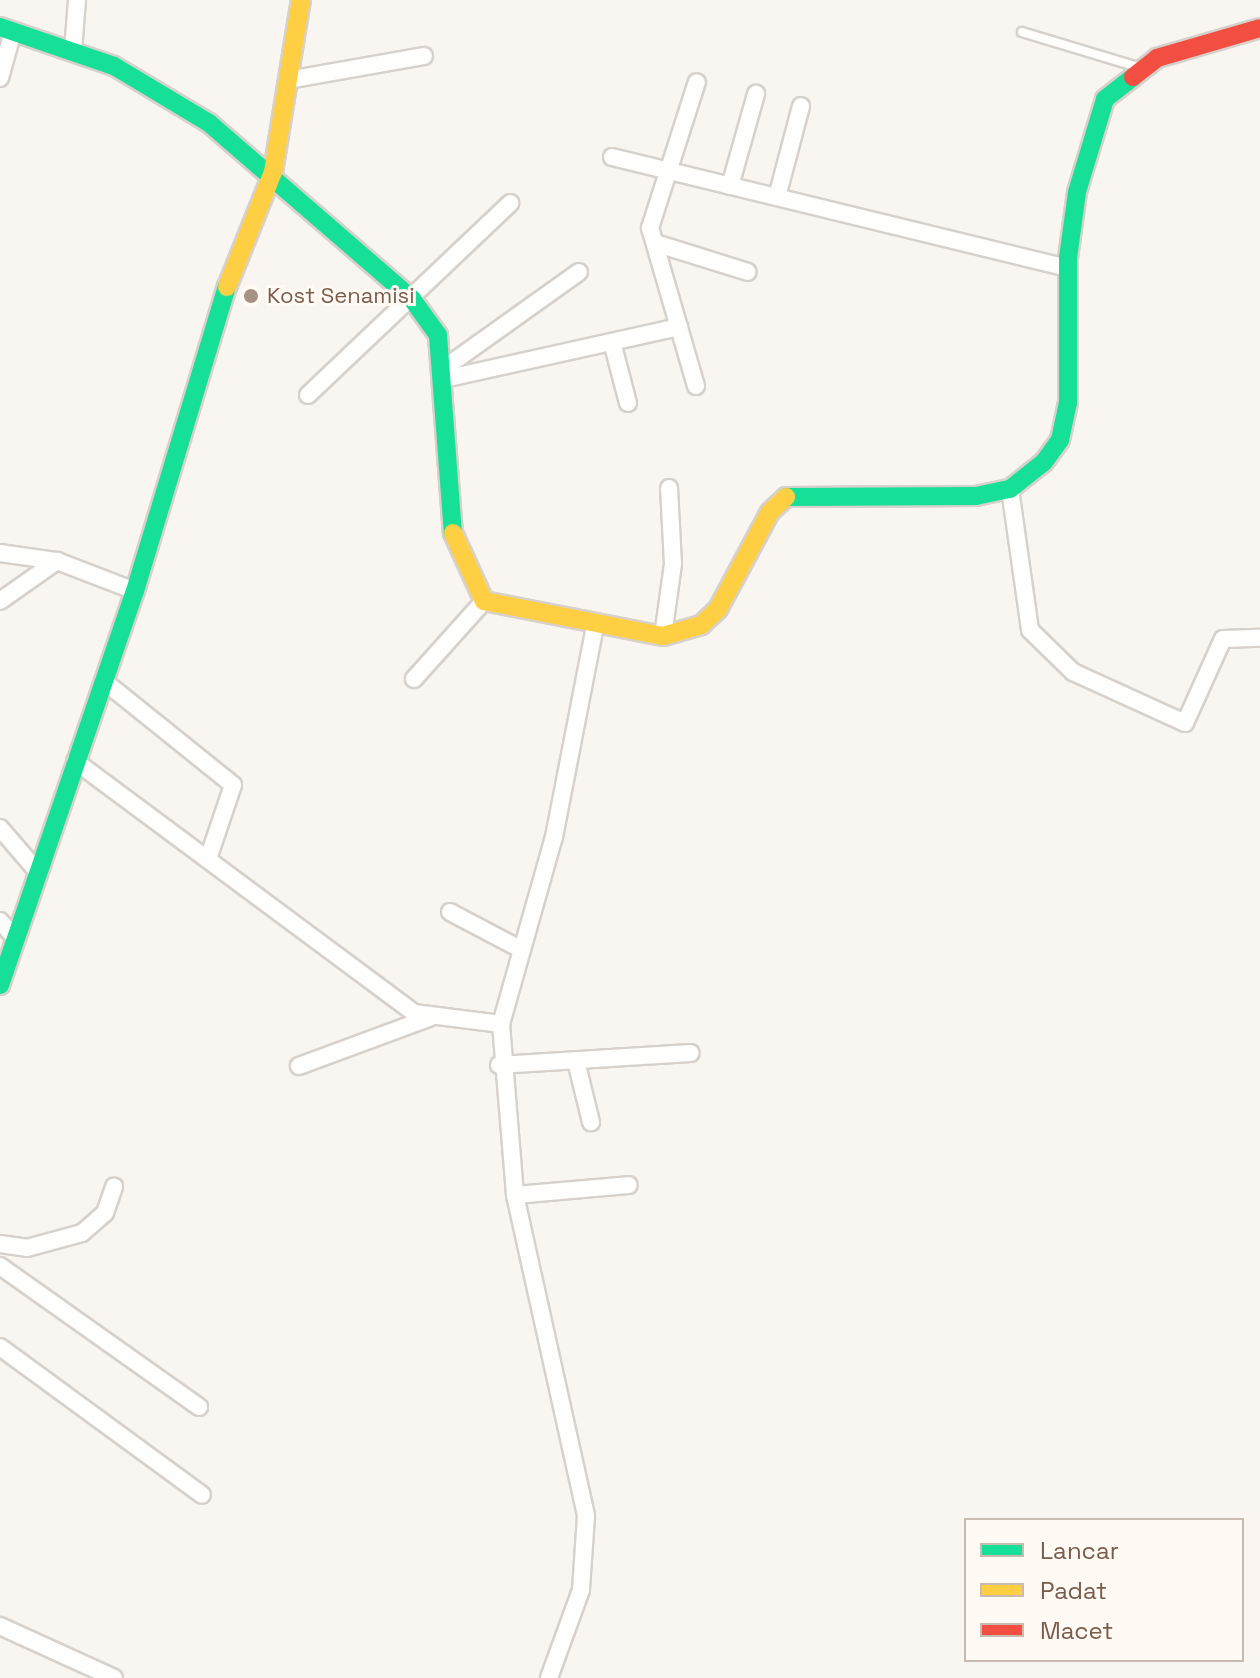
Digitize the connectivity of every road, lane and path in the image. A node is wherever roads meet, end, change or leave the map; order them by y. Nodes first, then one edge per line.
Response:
1 (77, 0) edge
2 (301, 0) edge
3 (1260, 28) edge
4 (7, 29) edge
5 (1022, 32) dead end
6 (73, 51) junction
7 (424, 56) dead end
8 (1138, 67) junction
9 (0, 78) edge
10 (288, 80) junction
11 (697, 82) dead end
12 (756, 94) dead end
13 (801, 106) dead end
14 (612, 157) dead end
15 (670, 171) junction
16 (273, 172) junction
17 (730, 186) junction
18 (777, 197) junction
19 (510, 203) dead end
20 (655, 243) junction
21 (1068, 268) junction
22 (579, 272) dead end
23 (748, 272) dead end
24 (412, 299) junction
25 (679, 327) junction
26 (612, 342) junction
27 (443, 374) junction
28 (696, 386) dead end
29 (308, 395) dead end
30 (628, 403) dead end
31 (669, 488) dead end
32 (1010, 489) junction
33 (0, 553) edge
34 (57, 561) junction
35 (135, 591) junction
36 (0, 601) edge
37 (484, 601) junction
38 (595, 627) junction
39 (663, 636) junction
40 (1260, 638) edge
41 (414, 679) dead end
42 (105, 682) junction
43 (75, 761) junction
44 (0, 828) edge
45 (208, 859) junction
46 (38, 872) junction
47 (450, 912) dead end
48 (0, 921) edge
49 (16, 939) junction
50 (522, 950) junction
51 (0, 985) edge
52 (429, 1018) junction
53 (501, 1024) junction
54 (691, 1053) dead end
55 (499, 1065) junction
56 (577, 1065) junction
57 (299, 1066) dead end
58 (591, 1122) dead end
59 (629, 1185) dead end
60 (114, 1187) dead end
61 (515, 1195) junction
62 (0, 1244) edge
63 (0, 1266) edge
64 (0, 1347) edge
65 (199, 1407) dead end
66 (202, 1495) dead end
67 (0, 1626) edge
68 (114, 1678) edge
69 (549, 1678) edge

1 - 6 street
2 - 10 street
3 - 8 street
4 - 6 street
4 - 9 street
5 - 8 lane
6 - 16 street
7 - 10 street
8 - 21 street
10 - 16 street
11 - 15 street
12 - 17 street
13 - 18 street
14 - 15 street
15 - 17 street
15 - 20 street
16 - 24 street
16 - 35 street
17 - 18 street
18 - 21 street
19 - 24 street
20 - 23 street
20 - 25 street
21 - 32 street
22 - 27 street
24 - 27 street
24 - 29 street
25 - 26 street
25 - 28 street
26 - 27 street
26 - 30 street
27 - 37 street
31 - 39 street
32 - 39 street
32 - 40 street
33 - 34 street
34 - 35 street
34 - 36 street
35 - 42 street
37 - 38 street
37 - 41 street
38 - 39 street
38 - 50 street
42 - 43 street
42 - 45 street
43 - 45 street
43 - 46 street
44 - 46 street
45 - 52 street
46 - 49 street
47 - 50 street
48 - 49 street
49 - 51 street
50 - 53 street
52 - 53 street
52 - 57 street
53 - 55 street
54 - 56 street
55 - 56 street
55 - 61 street
56 - 58 street
59 - 61 street
60 - 62 street
61 - 69 street
63 - 65 street
64 - 66 street
67 - 68 street

